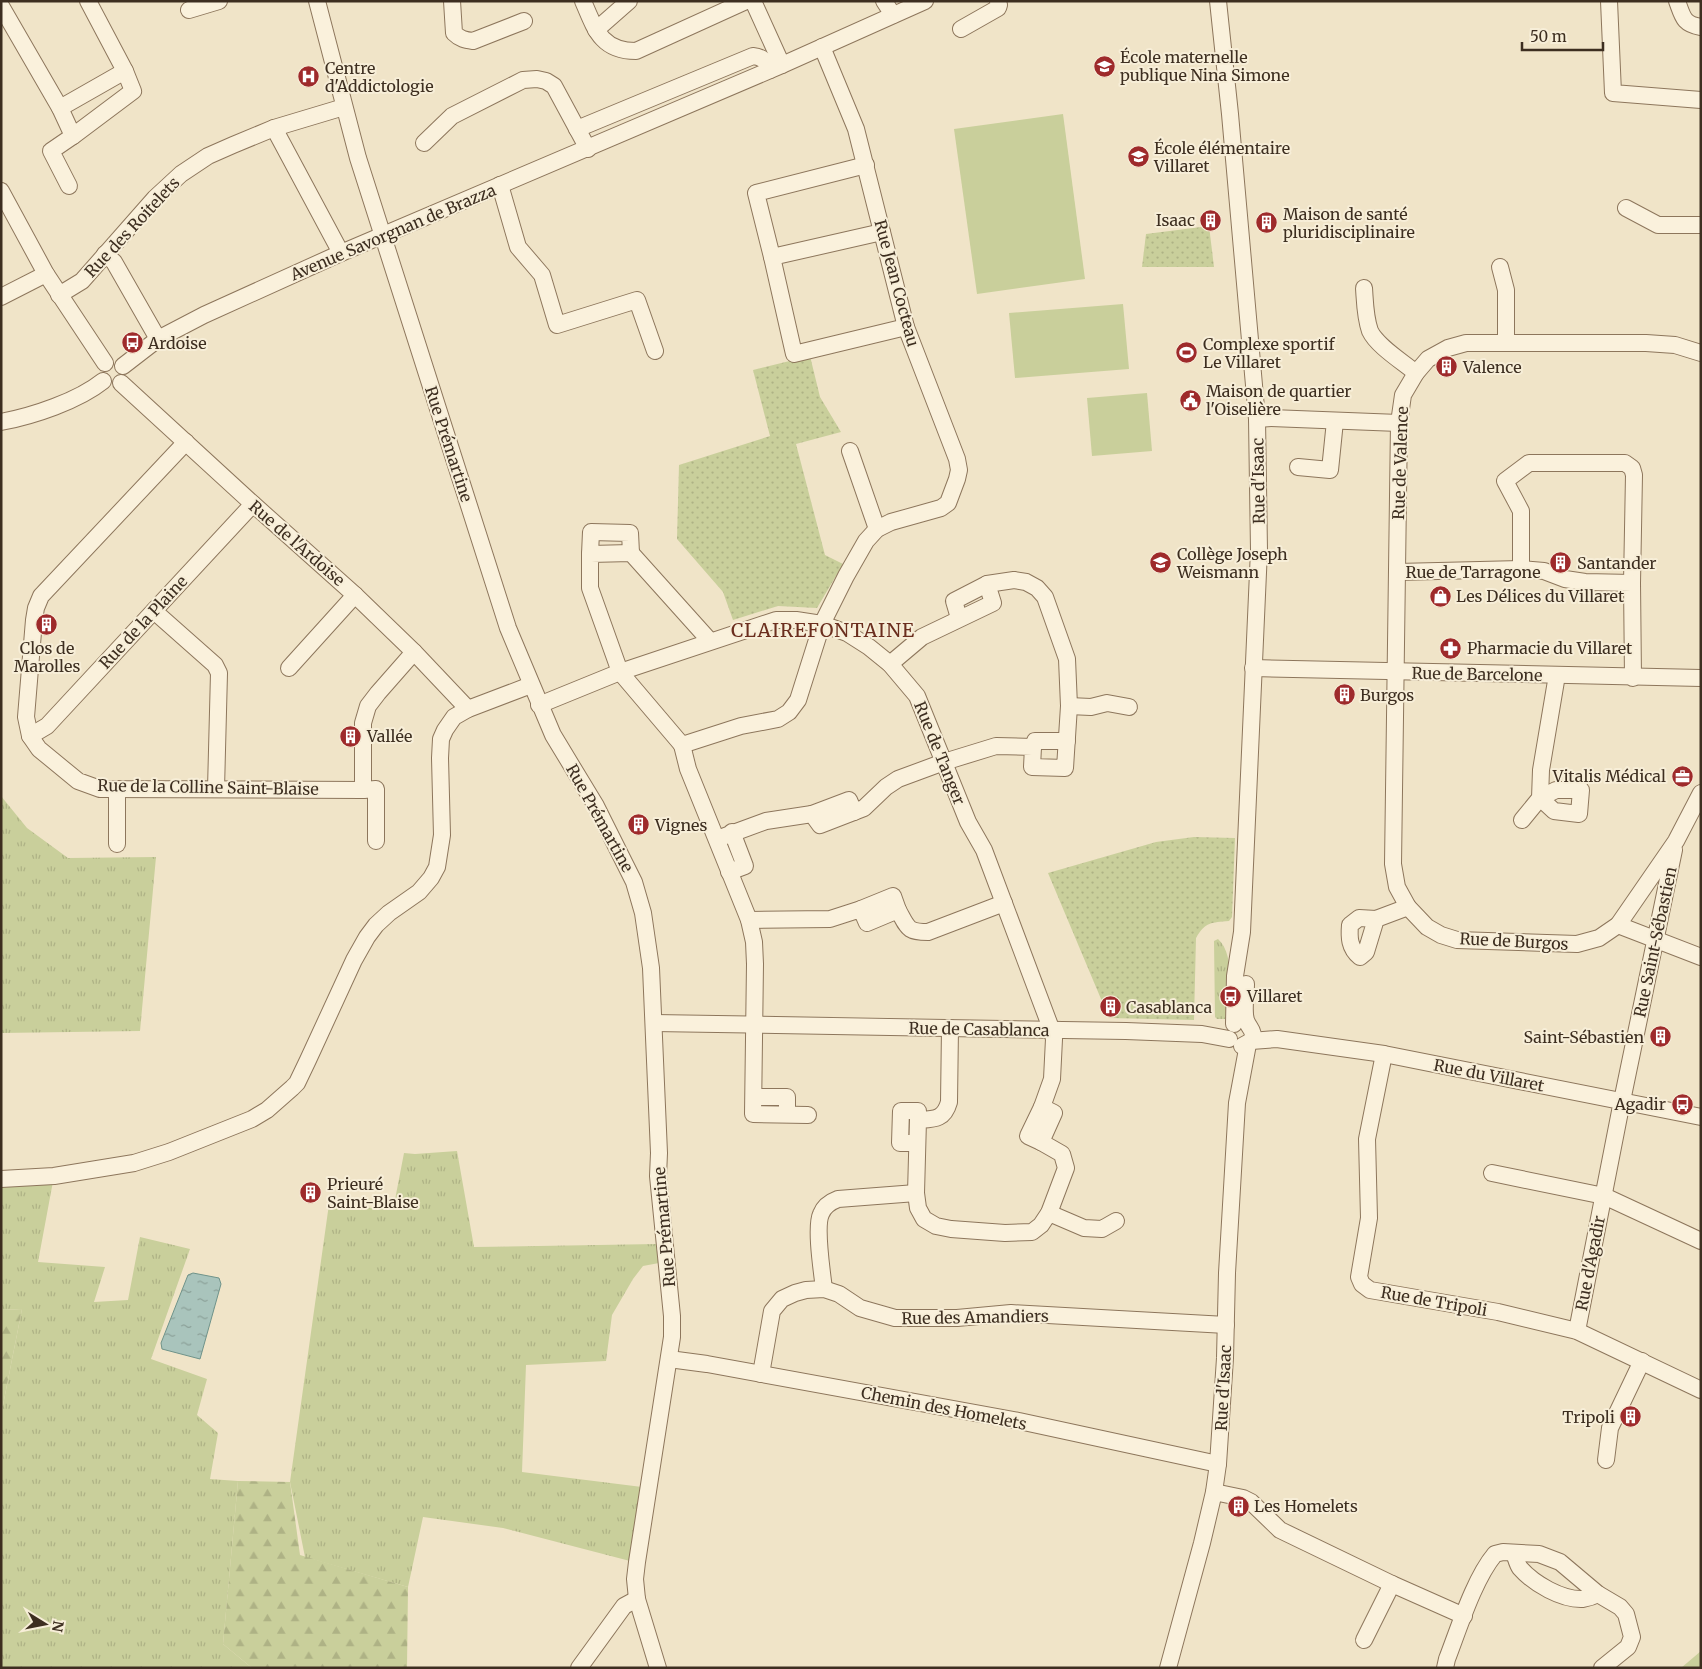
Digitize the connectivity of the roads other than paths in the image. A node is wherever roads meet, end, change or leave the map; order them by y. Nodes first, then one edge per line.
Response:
1 (88, 1) edge
2 (219, 1) edge
3 (317, 1) edge
4 (452, 1) edge
5 (583, 1) edge
6 (629, 1) edge
7 (746, 1) edge
8 (753, 1) edge
9 (884, 1) edge
10 (925, 1) edge
11 (998, 1) edge
12 (1218, 1) edge
13 (1609, 1) edge
14 (1677, 1) edge
15 (1, 6) edge
16 (189, 10) dead end
17 (894, 15) junction
18 (524, 21) dead end
19 (1701, 27) edge
20 (961, 29) dead end
21 (596, 30) junction
22 (822, 47) junction
23 (776, 68) junction
24 (125, 71) junction
25 (660, 95) junction
26 (1701, 100) edge
27 (344, 107) junction
28 (60, 108) junction
29 (671, 113) junction
30 (274, 128) junction
31 (577, 129) junction
32 (73, 136) junction
33 (424, 143) dead end
34 (588, 149) junction
35 (866, 166) junction
36 (69, 186) dead end
37 (500, 186) junction
38 (1, 191) edge
39 (1626, 208) dead end
40 (1701, 225) edge
41 (882, 232) junction
42 (382, 236) junction
43 (341, 253) junction
44 (105, 254) junction
45 (772, 257) junction
46 (1500, 267) dead end
47 (46, 274) junction
48 (1364, 288) dead end
49 (59, 295) junction
50 (1, 297) edge
51 (906, 327) junction
52 (158, 339) junction
53 (1506, 343) junction
54 (655, 350) dead end
55 (1701, 353) edge
56 (105, 364) junction
57 (123, 366) junction
58 (1416, 373) junction
59 (103, 381) junction
60 (121, 383) junction
61 (1257, 420) junction
62 (1, 422) edge
63 (1335, 422) junction
64 (1399, 423) junction
65 (186, 442) junction
66 (850, 452) dead end
67 (1298, 467) dead end
68 (253, 504) junction
69 (877, 529) junction
70 (631, 553) junction
71 (590, 554) junction
72 (1521, 570) junction
73 (1397, 572) junction
74 (1632, 583) junction
75 (355, 595) junction
76 (154, 611) junction
77 (822, 624) junction
78 (710, 641) junction
79 (414, 652) junction
80 (890, 664) junction
81 (289, 668) dead end
82 (1253, 668) junction
83 (620, 672) junction
84 (1395, 672) junction
85 (1557, 674) junction
86 (1633, 678) junction
87 (1701, 678) edge
88 (531, 685) junction
89 (539, 705) junction
90 (1069, 706) junction
91 (1129, 706) dead end
92 (468, 709) junction
93 (30, 736) junction
94 (1067, 741) junction
95 (682, 745) junction
96 (1034, 747) junction
97 (944, 762) junction
98 (117, 789) junction
99 (216, 789) junction
100 (363, 790) junction
101 (1701, 792) edge
102 (1696, 808) edge
103 (1522, 820) dead end
104 (732, 832) junction
105 (717, 839) junction
106 (376, 841) dead end
107 (1676, 841) junction
108 (117, 844) dead end
109 (729, 872) junction
110 (1004, 903) junction
111 (1408, 907) junction
112 (1376, 919) dead end
113 (750, 920) junction
114 (1618, 925) junction
115 (1656, 940) junction
116 (1701, 957) edge
117 (654, 1023) junction
118 (755, 1024) junction
119 (950, 1028) junction
120 (1052, 1031) junction
121 (1241, 1034) junction
122 (1384, 1054) junction
123 (1622, 1101) junction
124 (808, 1115) dead end
125 (1701, 1117) edge
126 (1492, 1173) dead end
127 (1, 1179) edge
128 (916, 1193) junction
129 (1604, 1196) junction
130 (1049, 1213) junction
131 (1116, 1221) dead end
132 (1701, 1241) edge
133 (824, 1289) junction
134 (1226, 1325) junction
135 (1577, 1330) junction
136 (669, 1359) junction
137 (1642, 1361) junction
138 (761, 1374) junction
139 (1701, 1390) edge
140 (1606, 1460) dead end
141 (1218, 1464) junction
142 (1214, 1492) junction
143 (1514, 1553) junction
144 (1392, 1584) junction
145 (1598, 1594) junction
146 (637, 1599) junction
147 (1464, 1616) junction
148 (1364, 1640) dead end
149 (579, 1668) edge
150 (658, 1668) edge
151 (1168, 1668) edge
152 (1445, 1668) edge
153 (1602, 1668) edge

1 - 24 street
2 - 16 street
3 - 27 street, Rue Prémartine
4 - 18 street
5 - 21 street
6 - 21 street
7 - 21 street
8 - 23 street
9 - 17 street
10 - 17 street, Avenue Savorgnan de Brazza
11 - 20 street
12 - 61 street, Rue d'Isaac
13 - 26 street
14 - 19 street
15 - 28 street
17 - 22 street, Avenue Savorgnan de Brazza
22 - 23 street, Avenue Savorgnan de Brazza
22 - 35 street, Rue Jean Cocteau
23 - 25 street
23 - 29 street, Avenue Savorgnan de Brazza
24 - 28 street
24 - 32 street
25 - 29 street
25 - 31 street
27 - 30 street, Rue des Roitelets
27 - 42 street, Rue Prémartine
28 - 32 street
29 - 34 street, Avenue Savorgnan de Brazza
30 - 43 street
30 - 44 street, Rue des Roitelets
31 - 33 street
31 - 34 street
32 - 36 street
34 - 37 street, Avenue Savorgnan de Brazza
35 - 41 street, Rue Jean Cocteau
35 - 45 street
37 - 42 street, Avenue Savorgnan de Brazza
37 - 54 street
38 - 47 street
39 - 40 street
41 - 45 street
41 - 51 street, Rue Jean Cocteau
42 - 43 street, Avenue Savorgnan de Brazza
42 - 88 street, Rue Prémartine
43 - 52 street, Avenue Savorgnan de Brazza
44 - 49 street, Rue des Roitelets
44 - 52 street
45 - 51 street
46 - 53 street
47 - 49 street
47 - 50 street
48 - 58 street
49 - 56 street
51 - 69 street, Rue Jean Cocteau
52 - 57 street, Avenue Savorgnan de Brazza
53 - 55 street, Rue de Valence
53 - 58 street, Rue de Valence
56 - 57 street
56 - 59 street
57 - 60 street
58 - 64 street, Rue de Valence
59 - 60 street
59 - 62 street
60 - 65 street, Rue de l'Ardoise
61 - 63 street
61 - 82 street, Rue d'Isaac
63 - 64 street
63 - 67 street
64 - 73 street, Rue de Valence
65 - 68 street, Rue de l'Ardoise
65 - 93 street
66 - 69 street
68 - 75 street, Rue de l'Ardoise
68 - 76 street, Rue de la Plaine
69 - 77 street, Rue Jean Cocteau
70 - 71 street
70 - 71 street
70 - 78 street
71 - 83 street
72 - 73 street, Rue de Tarragone
72 - 74 street, Rue de Tarragone
72 - 74 street
73 - 84 street, Rue de Valence
74 - 86 street
75 - 79 street, Rue de l'Ardoise
75 - 81 street
76 - 93 street, Rue de la Plaine
76 - 99 street
77 - 78 street, Rue de Tanger
77 - 80 street, Rue de Tanger
77 - 95 street, Rue Jean Cocteau
78 - 83 street, Rue de Tanger
79 - 92 street, Rue de l'Ardoise
79 - 100 street
80 - 90 street
80 - 97 street, Rue de Tanger
82 - 84 street, Rue de Barcelone
82 - 121 street, Rue d'Isaac
83 - 89 street, Rue de Tanger
83 - 95 street
84 - 85 street, Rue de Barcelone
84 - 111 street, Rue de Burgos
85 - 86 street, Rue de Barcelone
85 - 103 street
86 - 87 street, Rue de Barcelone
88 - 89 street, Rue Prémartine
88 - 92 street
89 - 117 street, Rue Prémartine
90 - 91 street
90 - 94 street
92 - 127 street
93 - 98 street, Rue de la Colline Saint-Blaise
94 - 96 street
94 - 96 street
95 - 105 street
96 - 97 street
97 - 104 street
97 - 110 street, Rue de Tanger
98 - 99 street, Rue de la Colline Saint-Blaise
98 - 108 street
99 - 100 street, Rue de la Colline Saint-Blaise
100 - 106 street
101 - 102 street, Rue de Burgos
102 - 107 street, Rue de Burgos
104 - 105 street
104 - 109 street
105 - 109 street
107 - 114 street, Rue de Burgos
107 - 115 street, Rue Saint-Sébastien
109 - 113 street
110 - 113 street
110 - 120 street, Rue de Tanger
111 - 112 street
111 - 114 street, Rue de Burgos
113 - 118 street
114 - 115 street
115 - 116 street
115 - 123 street, Rue Saint-Sébastien
117 - 118 street, Rue de Casablanca
117 - 136 street, Rue Prémartine
118 - 119 street, Rue de Casablanca
118 - 124 street
119 - 120 street, Rue de Casablanca
119 - 128 street
120 - 121 street, Rue de Casablanca
120 - 130 street, Rue de Tanger
121 - 122 street, Rue du Villaret
121 - 134 street, Rue d'Isaac
122 - 123 street, Rue du Villaret
122 - 135 street, Rue de Tripoli
123 - 125 street, Rue du Villaret
123 - 129 street, Rue d'Agadir
126 - 129 street, Rue d'Agadir
128 - 130 street
128 - 133 street
129 - 132 street
129 - 135 street, Rue d'Agadir
130 - 131 street
133 - 134 street, Rue des Amandiers
133 - 138 street
134 - 141 street, Rue d'Isaac
135 - 137 street, Rue de Tripoli
136 - 138 street, Chemin des Homelets
136 - 146 street, Rue Prémartine
137 - 139 street, Rue de Tripoli
137 - 140 street
138 - 141 street, Chemin des Homelets
141 - 142 street, Rue d'Isaac
142 - 144 street
142 - 151 street, Rue d'Isaac
143 - 145 street
143 - 145 street
143 - 147 street
144 - 147 street
144 - 148 street
145 - 153 street
146 - 149 street
146 - 150 street, Rue Prémartine
147 - 152 street

